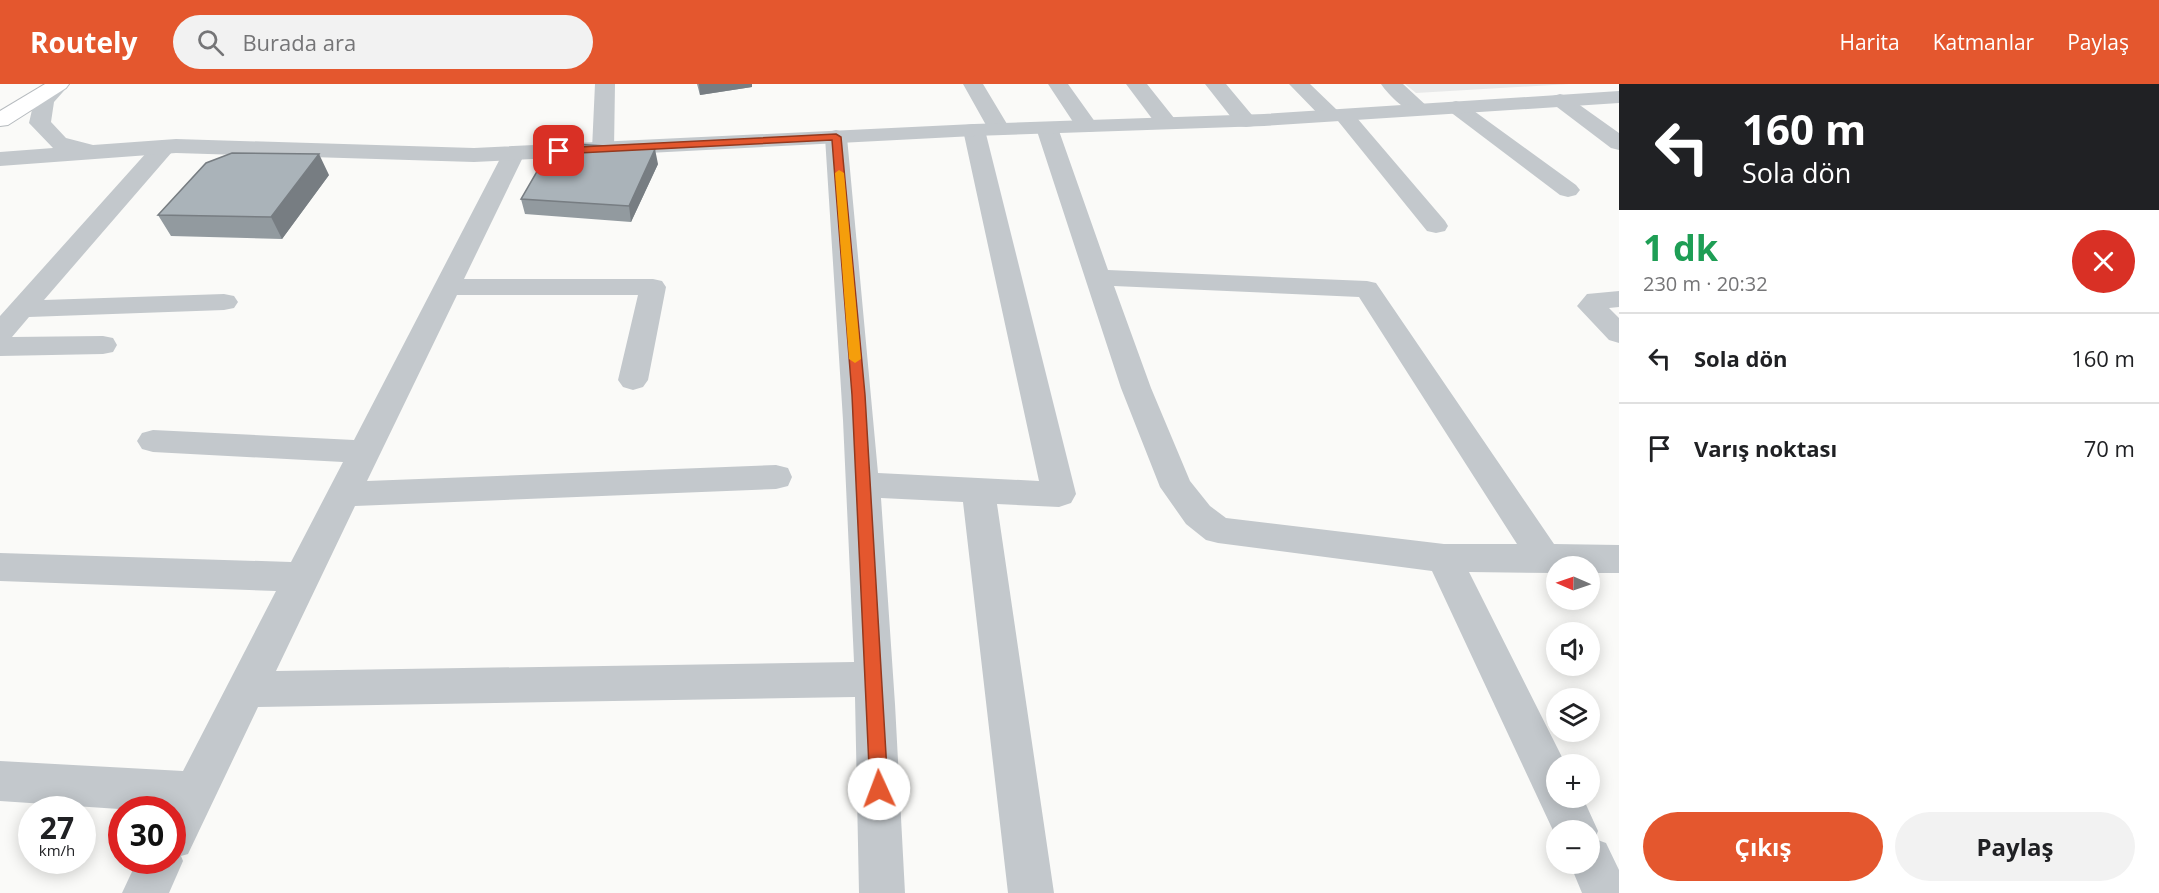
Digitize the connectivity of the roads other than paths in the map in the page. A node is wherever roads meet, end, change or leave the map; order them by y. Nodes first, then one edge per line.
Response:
1 (59, 84) edge
2 (605, 84) edge
3 (974, 84) edge
4 (1058, 84) edge
5 (1136, 84) edge
6 (1215, 84) edge
7 (1299, 84) edge
8 (1391, 84) edge
9 (1595, 84) edge
10 (1617, 97) edge
11 (1560, 100) junction
12 (1456, 107) junction
13 (1420, 110) junction
14 (1337, 115) junction
15 (0, 120) edge
16 (1246, 121) junction
17 (1167, 123) junction
18 (1088, 126) junction
19 (1047, 128) junction
20 (986, 130) junction
21 (836, 137) junction
22 (1619, 143) edge
23 (164, 147) junction
24 (603, 149) junction
25 (324, 150) junction
26 (92, 152) junction
27 (514, 153) junction
28 (0, 159) edge
29 (311, 170) edge
30 (1568, 190) dead end
31 (1436, 226) dead end
32 (1098, 277) junction
33 (447, 287) junction
34 (1619, 299) edge
35 (224, 302) dead end
36 (22, 309) junction
37 (0, 333) edge
38 (1619, 334) edge
39 (103, 345) dead end
40 (0, 347) edge
41 (633, 380) dead end
42 (153, 441) dead end
43 (365, 452) junction
44 (776, 477) dead end
45 (863, 485) junction
46 (978, 490) junction
47 (344, 494) junction
48 (1444, 558) junction
49 (1545, 559) junction
50 (1619, 560) edge
51 (0, 567) edge
52 (302, 577) junction
53 (874, 679) junction
54 (246, 689) junction
55 (1546, 768) edge
56 (0, 781) edge
57 (195, 793) junction
58 (186, 811) edge
59 (154, 874) edge
60 (1597, 874) edge
61 (145, 893) edge
62 (882, 893) edge
63 (1031, 893) edge
64 (1606, 893) edge

1 - 15 main road
1 - 26 street
2 - 24 street
3 - 20 street
4 - 18 street
5 - 17 street
6 - 16 street
7 - 14 street
8 - 13 street
9 - 10 street
10 - 11 street
11 - 12 street
11 - 22 street
12 - 13 street
12 - 30 street
13 - 14 street
14 - 16 street
14 - 31 street
16 - 17 street
17 - 18 street
18 - 19 street
19 - 20 street
19 - 32 street
20 - 21 street
20 - 46 street
21 - 24 street
21 - 45 street
23 - 25 street
23 - 26 street
23 - 36 street
24 - 27 street
25 - 27 street
25 - 29 street
26 - 28 street
27 - 33 street
32 - 48 street
32 - 49 street
33 - 41 street
33 - 43 street
34 - 38 street
35 - 36 street
36 - 37 street
39 - 40 street
42 - 43 street
43 - 47 street
44 - 47 street
45 - 46 street
45 - 53 street
46 - 63 street
47 - 52 street
48 - 49 street
48 - 55 street
49 - 50 street
51 - 52 street
52 - 54 street
53 - 54 street
53 - 62 street
54 - 57 street
56 - 57 street
57 - 58 street
59 - 61 street
60 - 64 street

